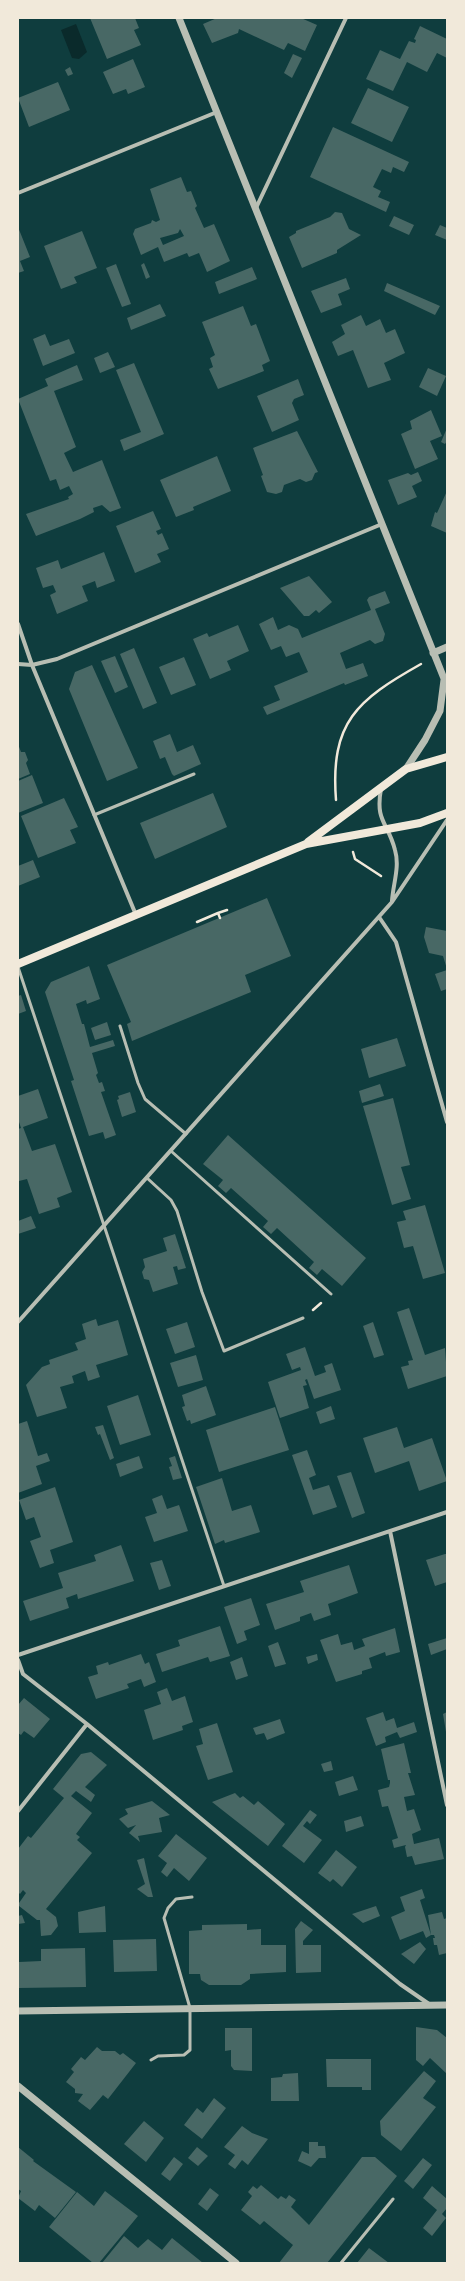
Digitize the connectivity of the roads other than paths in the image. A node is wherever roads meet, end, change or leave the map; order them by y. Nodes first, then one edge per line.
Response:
1 (179, 18) edge
2 (346, 18) edge
3 (217, 112) junction
4 (18, 193) edge
5 (256, 208) junction
6 (382, 524) junction
7 (18, 624) edge
8 (447, 647) edge
9 (433, 653) junction
10 (18, 664) edge
11 (32, 665) junction
12 (445, 683) edge
13 (447, 757) edge
14 (406, 769) junction
15 (194, 774) dead end
16 (381, 788) junction
17 (447, 813) edge
18 (94, 815) junction
19 (447, 820) edge
20 (387, 829) junction
21 (306, 844) junction
22 (392, 902) junction
23 (136, 915) junction
24 (379, 917) junction
25 (18, 964) edge
26 (18, 967) edge
27 (120, 1026) dead end
28 (447, 1122) edge
29 (186, 1134) junction
30 (171, 1151) junction
31 (148, 1178) junction
32 (103, 1227) junction
33 (331, 1294) road end
34 (303, 1318) road end
35 (18, 1322) edge
36 (447, 1512) edge
37 (390, 1531) junction
38 (224, 1586) junction
39 (18, 1655) edge
40 (18, 1660) edge
41 (87, 1724) junction
42 (447, 1805) edge
43 (18, 1811) edge
44 (192, 1898) dead end
45 (431, 2005) junction
46 (447, 2005) edge
47 (190, 2008) junction
48 (18, 2011) edge
49 (151, 2060) dead end
50 (18, 2086) edge
51 (393, 2199) dead end
52 (236, 2263) edge
53 (342, 2263) edge

1 - 3 street
2 - 5 street
3 - 4 street
3 - 5 street
5 - 6 street
6 - 9 street
6 - 11 street
7 - 11 street
8 - 9 street
9 - 12 street
10 - 11 street
11 - 18 street
12 - 14 street
13 - 14 main road
14 - 16 main road
15 - 18 lane
16 - 20 street
16 - 21 main road
17 - 20 main road
18 - 23 street
19 - 22 street
20 - 21 main road
20 - 22 street
21 - 23 main road
22 - 24 street
23 - 25 main road
24 - 28 street
24 - 29 street
26 - 32 lane
27 - 29 lane
29 - 30 street
30 - 31 street
30 - 33 lane
31 - 32 street
31 - 34 lane
32 - 35 street
32 - 38 lane
36 - 37 street
37 - 38 street
37 - 42 street
38 - 39 street
40 - 41 street
41 - 43 street
41 - 45 street
44 - 47 lane
45 - 46 street
45 - 47 street
47 - 48 street
47 - 49 lane
50 - 52 street
51 - 53 lane

